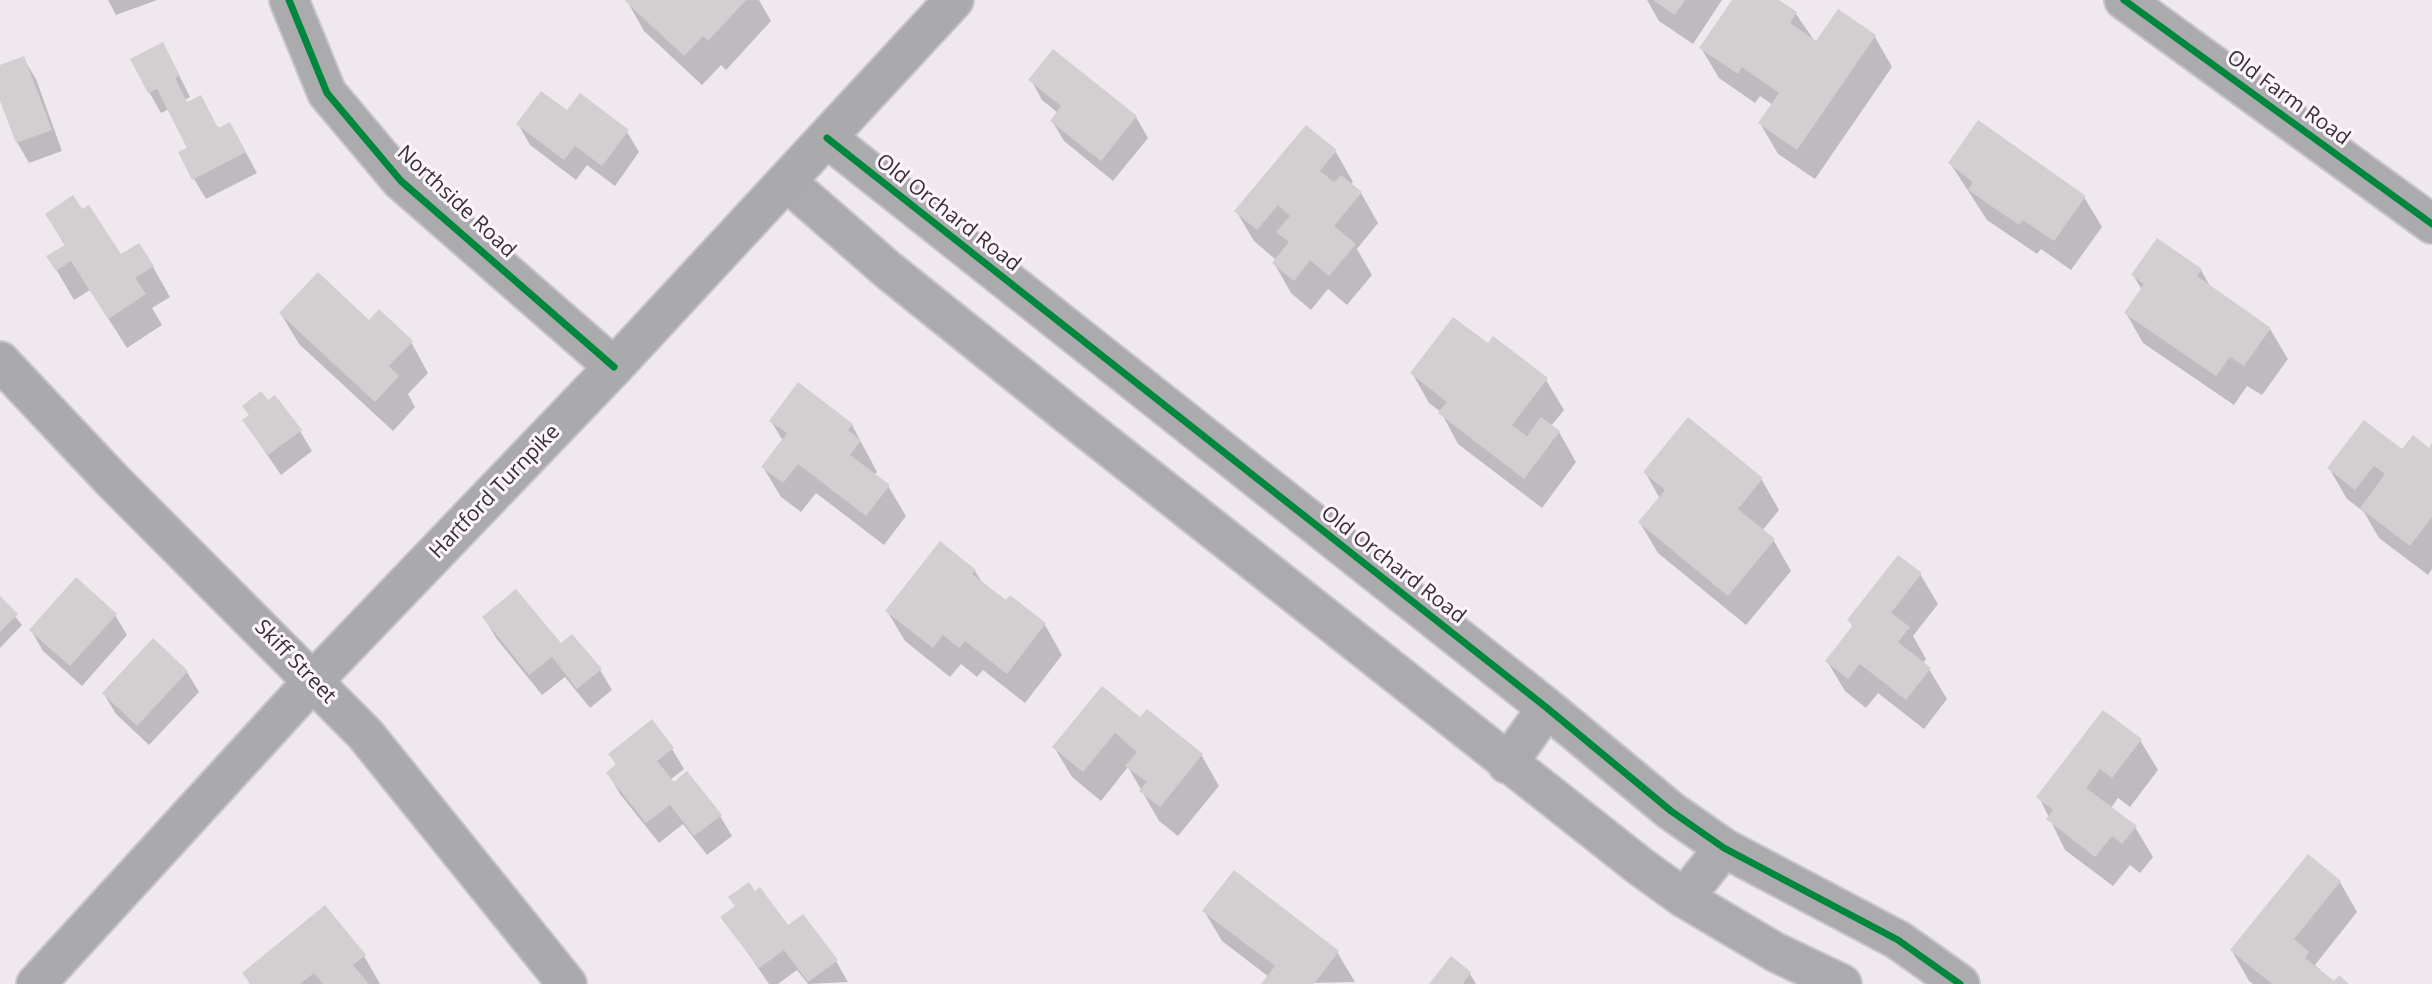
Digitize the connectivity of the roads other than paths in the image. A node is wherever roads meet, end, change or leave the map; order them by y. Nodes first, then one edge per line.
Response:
1 (289, 0) edge
2 (954, 0) edge
3 (2124, 0) edge
4 (827, 138) junction
5 (787, 182) junction
6 (2432, 224) edge
7 (0, 361) edge
8 (614, 367) junction
9 (314, 680) junction
10 (1547, 708) junction
11 (1507, 764) junction
12 (1724, 848) junction
13 (1684, 898) junction
14 (36, 984) edge
15 (566, 984) edge
16 (1842, 984) edge
17 (1960, 984) edge

1 - 8 street, Northside Road
2 - 4 main road, Hartford Turnpike
3 - 6 street, Old Farm Road
4 - 5 main road, Hartford Turnpike
4 - 10 street, Old Orchard Road
5 - 8 main road, Hartford Turnpike
5 - 11 street
7 - 9 main road, Skiff Street
8 - 9 main road, Hartford Turnpike
9 - 14 main road, Hartford Turnpike
9 - 15 main road, Skiff Street
10 - 11 street
10 - 12 street, Old Orchard Road
11 - 13 street
12 - 13 street
12 - 17 street, Old Orchard Road
13 - 16 street

